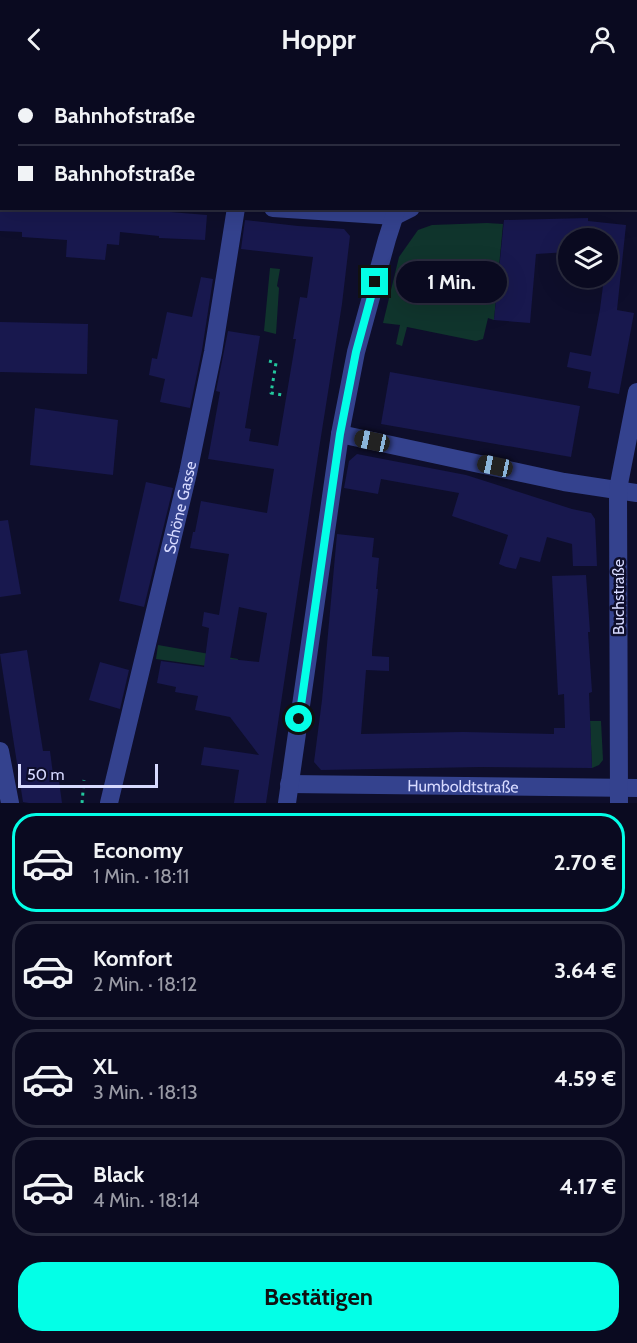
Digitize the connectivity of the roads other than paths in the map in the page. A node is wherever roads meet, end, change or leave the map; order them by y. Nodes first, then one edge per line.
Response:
1 (236, 210) edge
2 (358, 210) edge
3 (401, 211) edge
4 (637, 392) edge
5 (340, 434) junction
6 (618, 489) junction
7 (637, 493) edge
8 (0, 752) edge
9 (289, 784) junction
10 (637, 788) edge
11 (618, 796) edge
12 (10, 803) edge
13 (110, 803) edge
14 (287, 803) edge

1 - 13 street, Schöne Gasse
2 - 3 street
3 - 5 street
4 - 6 street, Buchstraße
5 - 6 street
5 - 9 street
6 - 7 street
6 - 11 street, Buchstraße
8 - 12 street
9 - 11 street, Humboldtstraße
9 - 14 street
10 - 11 street, Humboldtstraße

